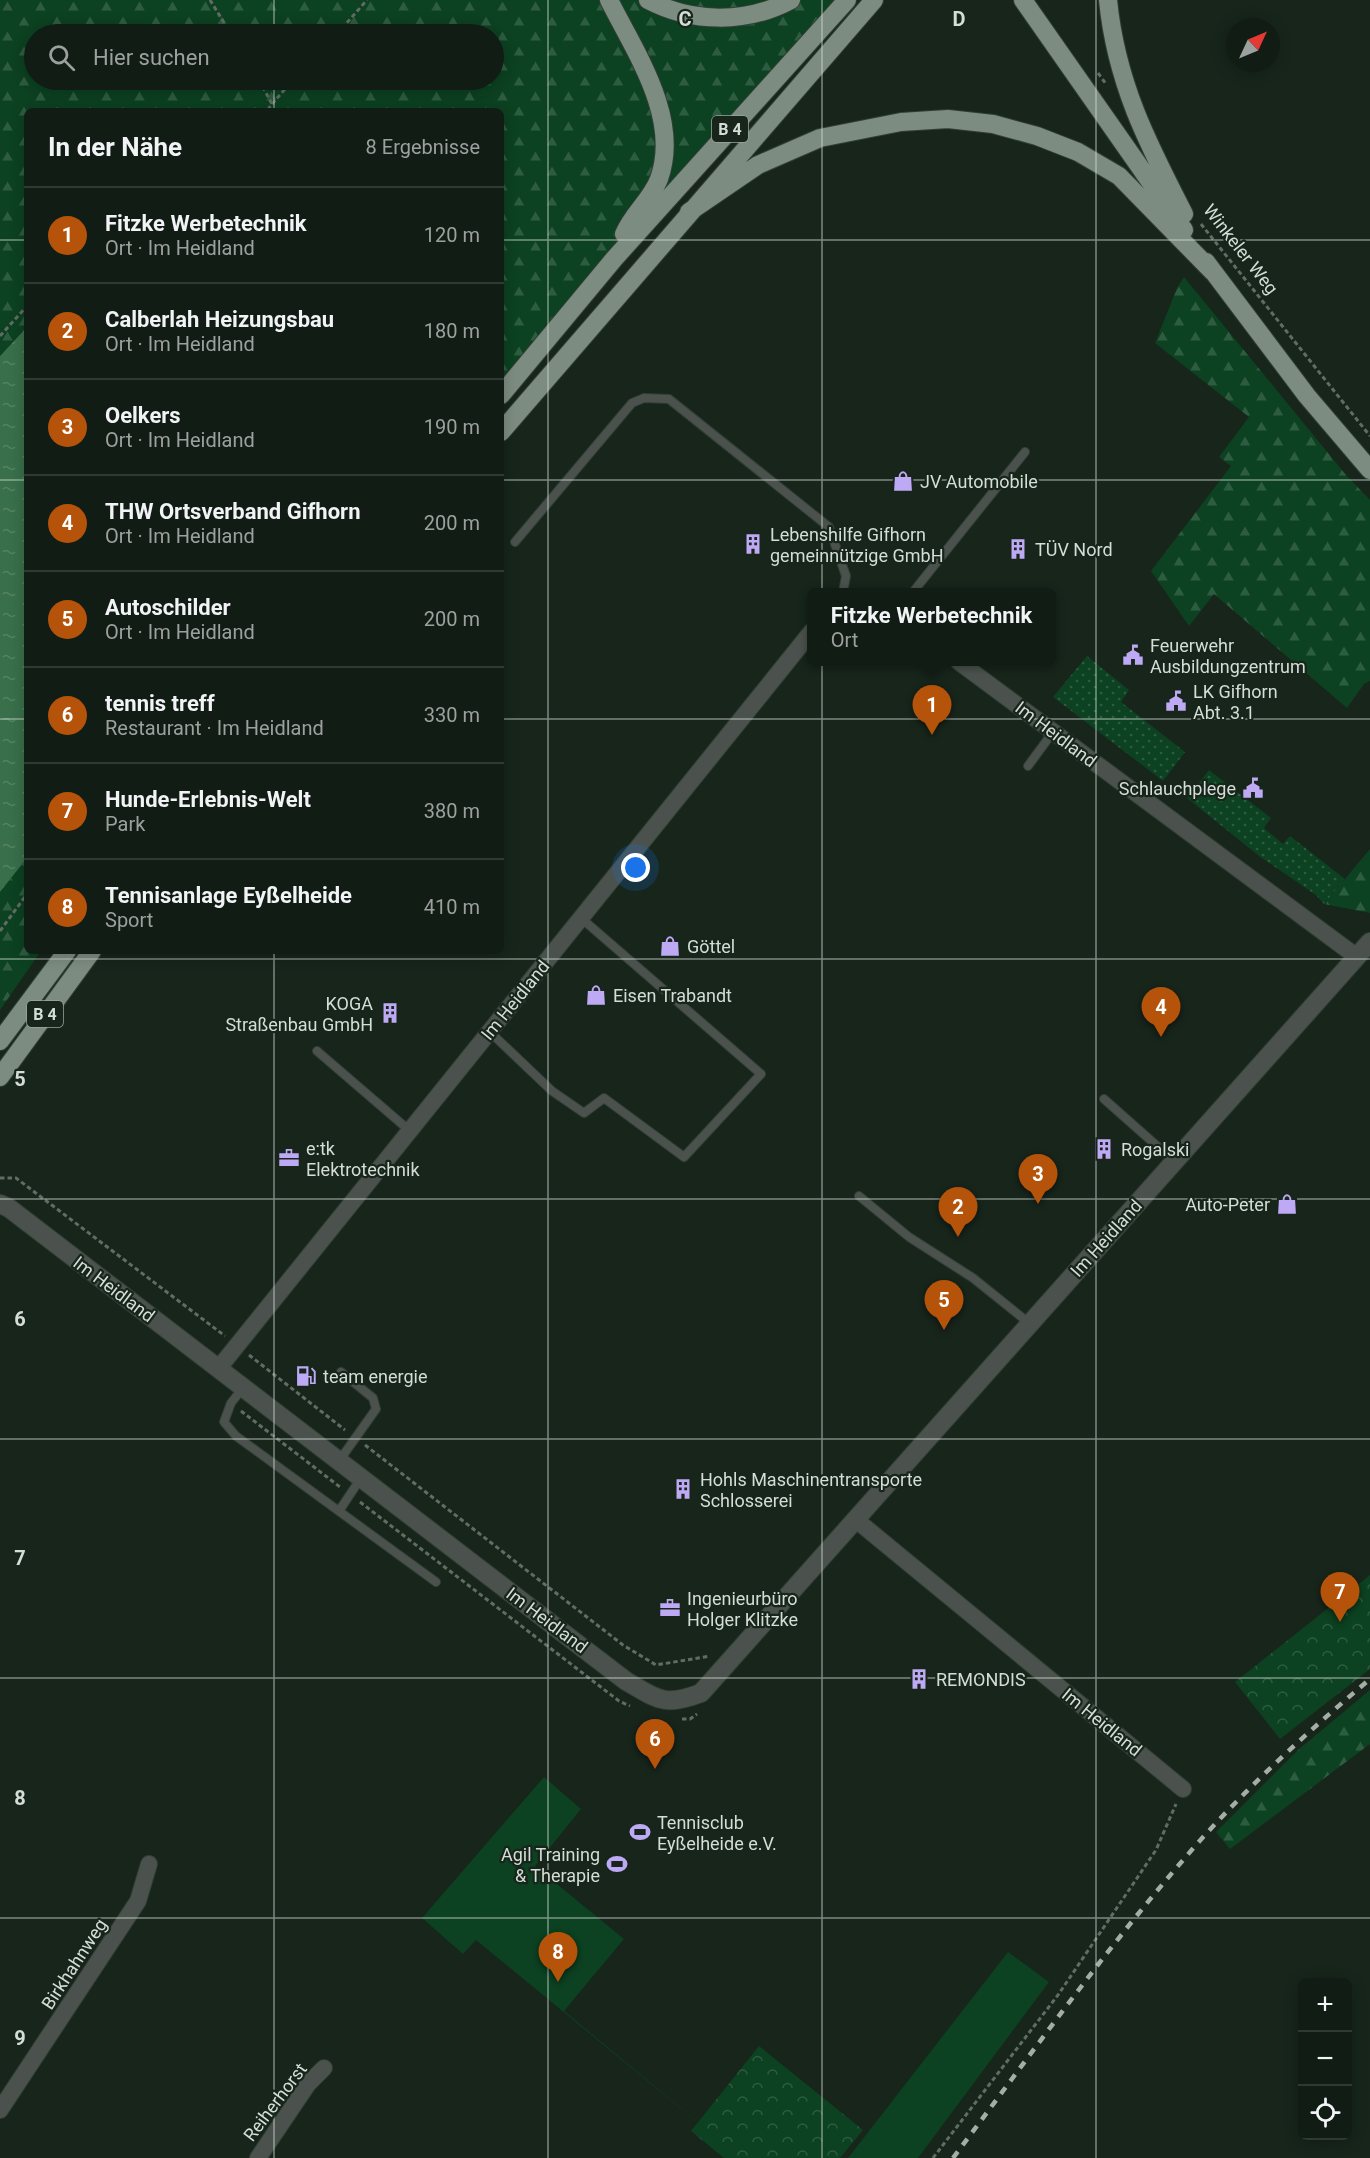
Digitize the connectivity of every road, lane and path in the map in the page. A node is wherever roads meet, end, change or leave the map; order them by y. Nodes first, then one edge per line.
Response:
1 (210, 0) edge
2 (367, 0) edge
3 (609, 0) edge
4 (648, 0) edge
5 (791, 0) edge
6 (847, 0) edge
7 (874, 0) edge
8 (1023, 0) edge
9 (1108, 0) edge
10 (225, 24) edge
11 (346, 24) edge
12 (1094, 67) dead end
13 (1125, 86) junction
14 (264, 90) edge
15 (284, 90) edge
16 (272, 104) junction
17 (269, 108) edge
18 (689, 212) junction
19 (1199, 222) dead end
20 (614, 259) junction
21 (1213, 272) junction
22 (24, 309) edge
23 (0, 336) edge
24 (504, 391) edge
25 (504, 428) edge
26 (1370, 436) edge
27 (1025, 452) dead end
28 (1370, 470) edge
29 (515, 542) dead end
30 (844, 588) edge
31 (916, 588) edge
32 (807, 638) edge
33 (964, 666) edge
34 (1053, 732) junction
35 (1028, 766) dead end
36 (24, 898) edge
37 (581, 918) junction
38 (0, 931) edge
39 (1370, 942) edge
40 (65, 954) edge
41 (90, 954) edge
42 (1357, 957) junction
43 (490, 1032) junction
44 (0, 1041) edge
45 (317, 1051) dead end
46 (0, 1077) edge
47 (1104, 1099) dead end
48 (410, 1131) junction
49 (1174, 1161) junction
50 (0, 1178) edge
51 (859, 1196) dead end
52 (4, 1206) edge
53 (1029, 1323) junction
54 (237, 1346) junction
55 (218, 1369) junction
56 (341, 1372) dead end
57 (243, 1388) junction
58 (231, 1403) junction
59 (356, 1439) junction
60 (339, 1462) junction
61 (362, 1478) junction
62 (350, 1494) junction
63 (339, 1510) junction
64 (855, 1519) junction
65 (436, 1582) dead end
66 (720, 1654) dead end
67 (640, 1710) dead end
68 (704, 1710) dead end
69 (681, 1719) dead end
70 (1183, 1789) joint
71 (149, 1864) dead end
72 (324, 2068) dead end
73 (0, 2110) edge
74 (258, 2158) edge
75 (933, 2158) edge

1 - 10 path
2 - 11 path
3 - 20 highway
4 - 5 highway
6 - 20 highway, B 4
7 - 18 highway, B 4
8 - 21 highway
9 - 13 highway
12 - 13 path
13 - 21 highway
14 - 16 path
15 - 16 path
16 - 17 path
18 - 21 highway
18 - 25 highway, B 4
19 - 26 path, Winkeler Weg
20 - 24 highway, B 4
21 - 28 highway
22 - 23 path
27 - 31 lane
29 - 30 lane
32 - 37 street, Im Heidland
33 - 34 street, Im Heidland
34 - 35 lane
34 - 42 street, Im Heidland
36 - 38 path
37 - 43 street, Im Heidland
37 - 43 lane
39 - 42 street, Im Heidland
40 - 44 highway, B 4
41 - 46 highway, B 4
42 - 49 street, Im Heidland
43 - 48 street, Im Heidland
45 - 48 lane
47 - 49 lane
48 - 54 street, Im Heidland
49 - 53 street, Im Heidland
50 - 54 path
51 - 53 lane
52 - 55 street, Im Heidland
53 - 64 street, Im Heidland
54 - 55 street, Im Heidland
54 - 59 path
55 - 57 street, Im Heidland
56 - 59 lane
57 - 58 lane
57 - 60 street, Im Heidland
58 - 62 path
58 - 63 lane
59 - 60 lane
59 - 66 path
60 - 61 street, Im Heidland
61 - 62 lane
61 - 64 street, Im Heidland
62 - 63 lane
62 - 67 path
63 - 65 lane
64 - 70 street, Im Heidland
68 - 69 path
70 - 75 path
71 - 73 street, Birkhahnweg
72 - 74 street, Reiherhorst

